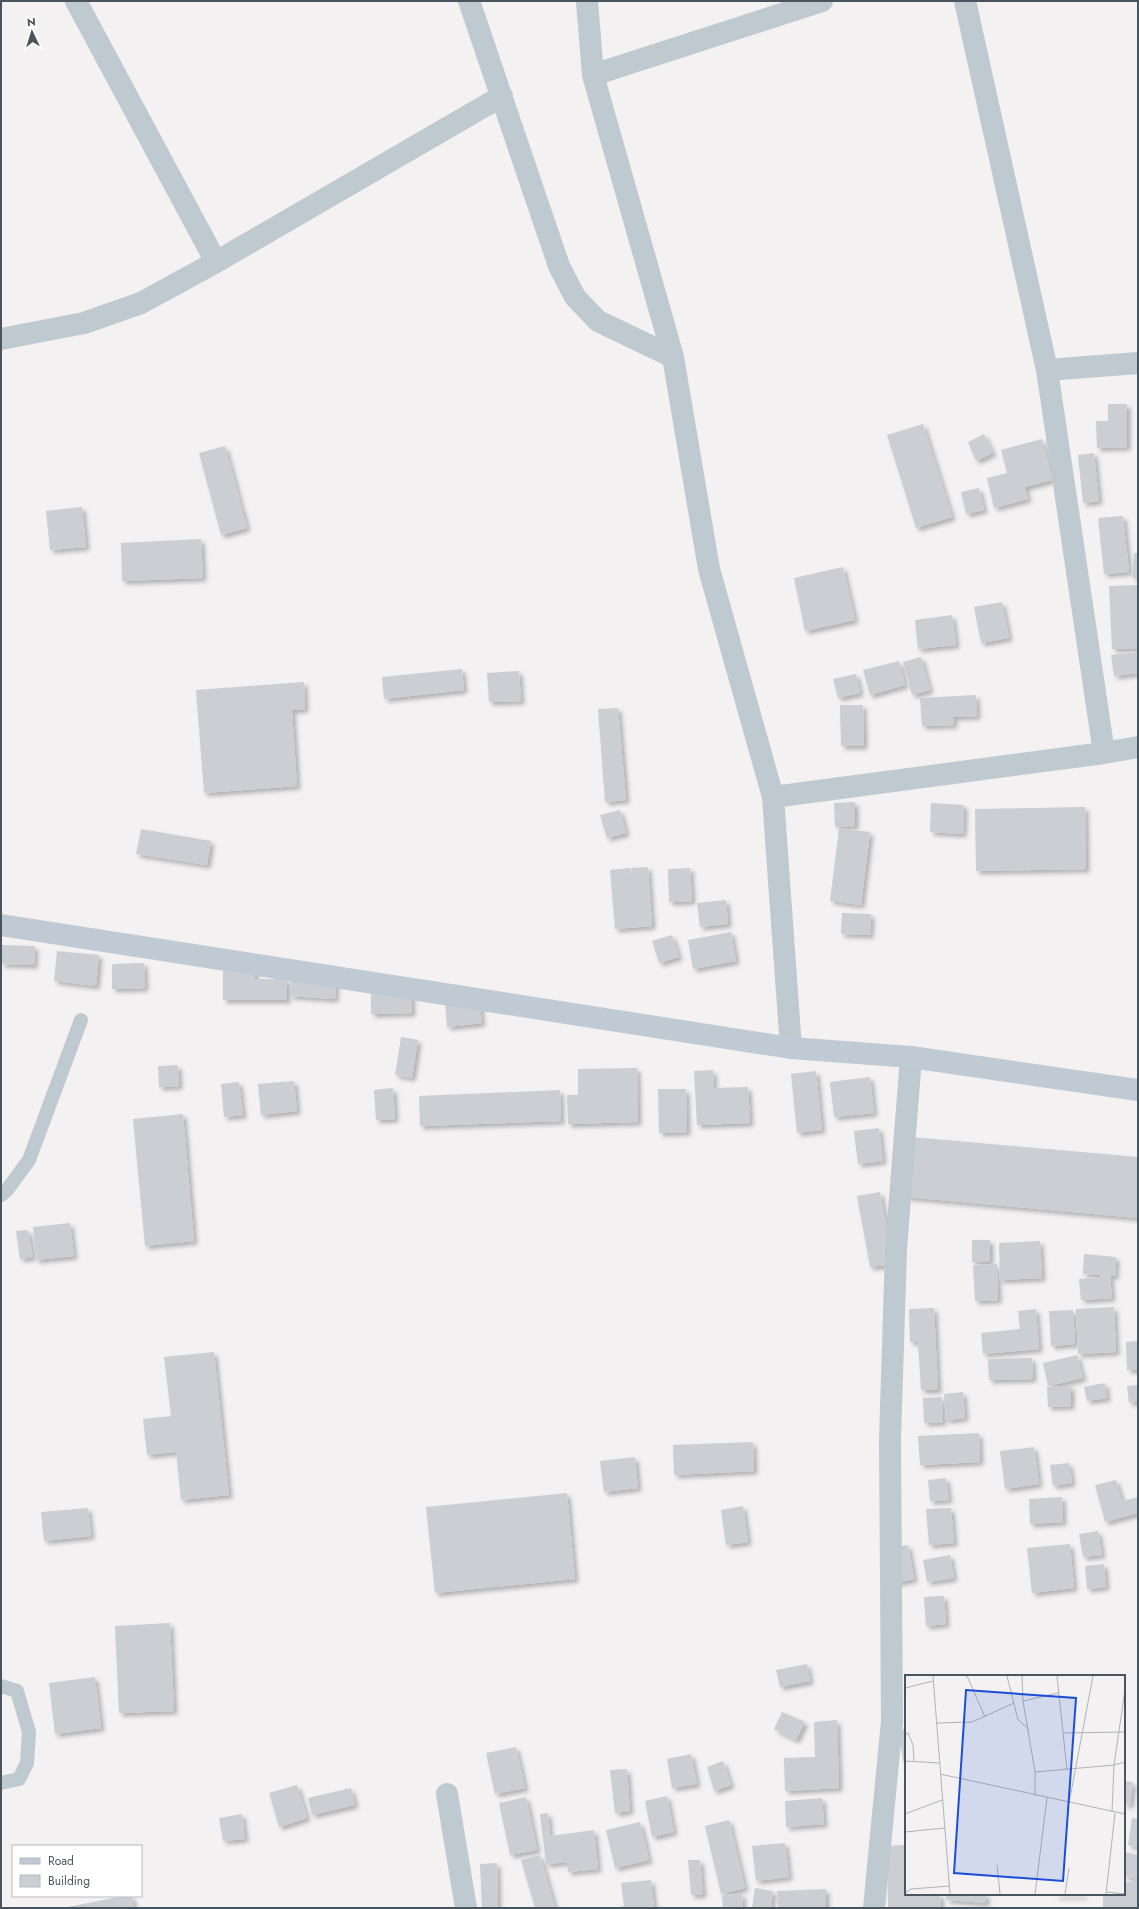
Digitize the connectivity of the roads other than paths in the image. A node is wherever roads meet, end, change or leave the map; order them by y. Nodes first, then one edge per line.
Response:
1 (76, 1) edge
2 (469, 1) edge
3 (587, 1) edge
4 (822, 1) edge
5 (965, 1) edge
6 (593, 75) junction
7 (502, 96) junction
8 (216, 262) junction
9 (1, 339) edge
10 (673, 357) junction
11 (1138, 363) edge
12 (1047, 370) junction
13 (1138, 747) edge
14 (1104, 753) junction
15 (773, 797) junction
16 (1, 925) edge
17 (81, 1020) dead end
18 (790, 1048) junction
19 (911, 1056) junction
20 (1138, 1090) edge
21 (1, 1195) edge
22 (1, 1686) edge
23 (1, 1783) edge
24 (447, 1794) dead end
25 (466, 1908) edge
26 (874, 1908) edge

1 - 8 street
2 - 7 street
3 - 6 street
4 - 6 street
5 - 12 street
6 - 10 street
7 - 8 street
7 - 10 street
8 - 9 street
10 - 15 street
11 - 12 street
12 - 14 street
13 - 14 street
14 - 15 street
15 - 18 street
16 - 18 street
17 - 21 lane
18 - 19 street
19 - 20 street
19 - 26 street
22 - 23 lane
24 - 25 street

